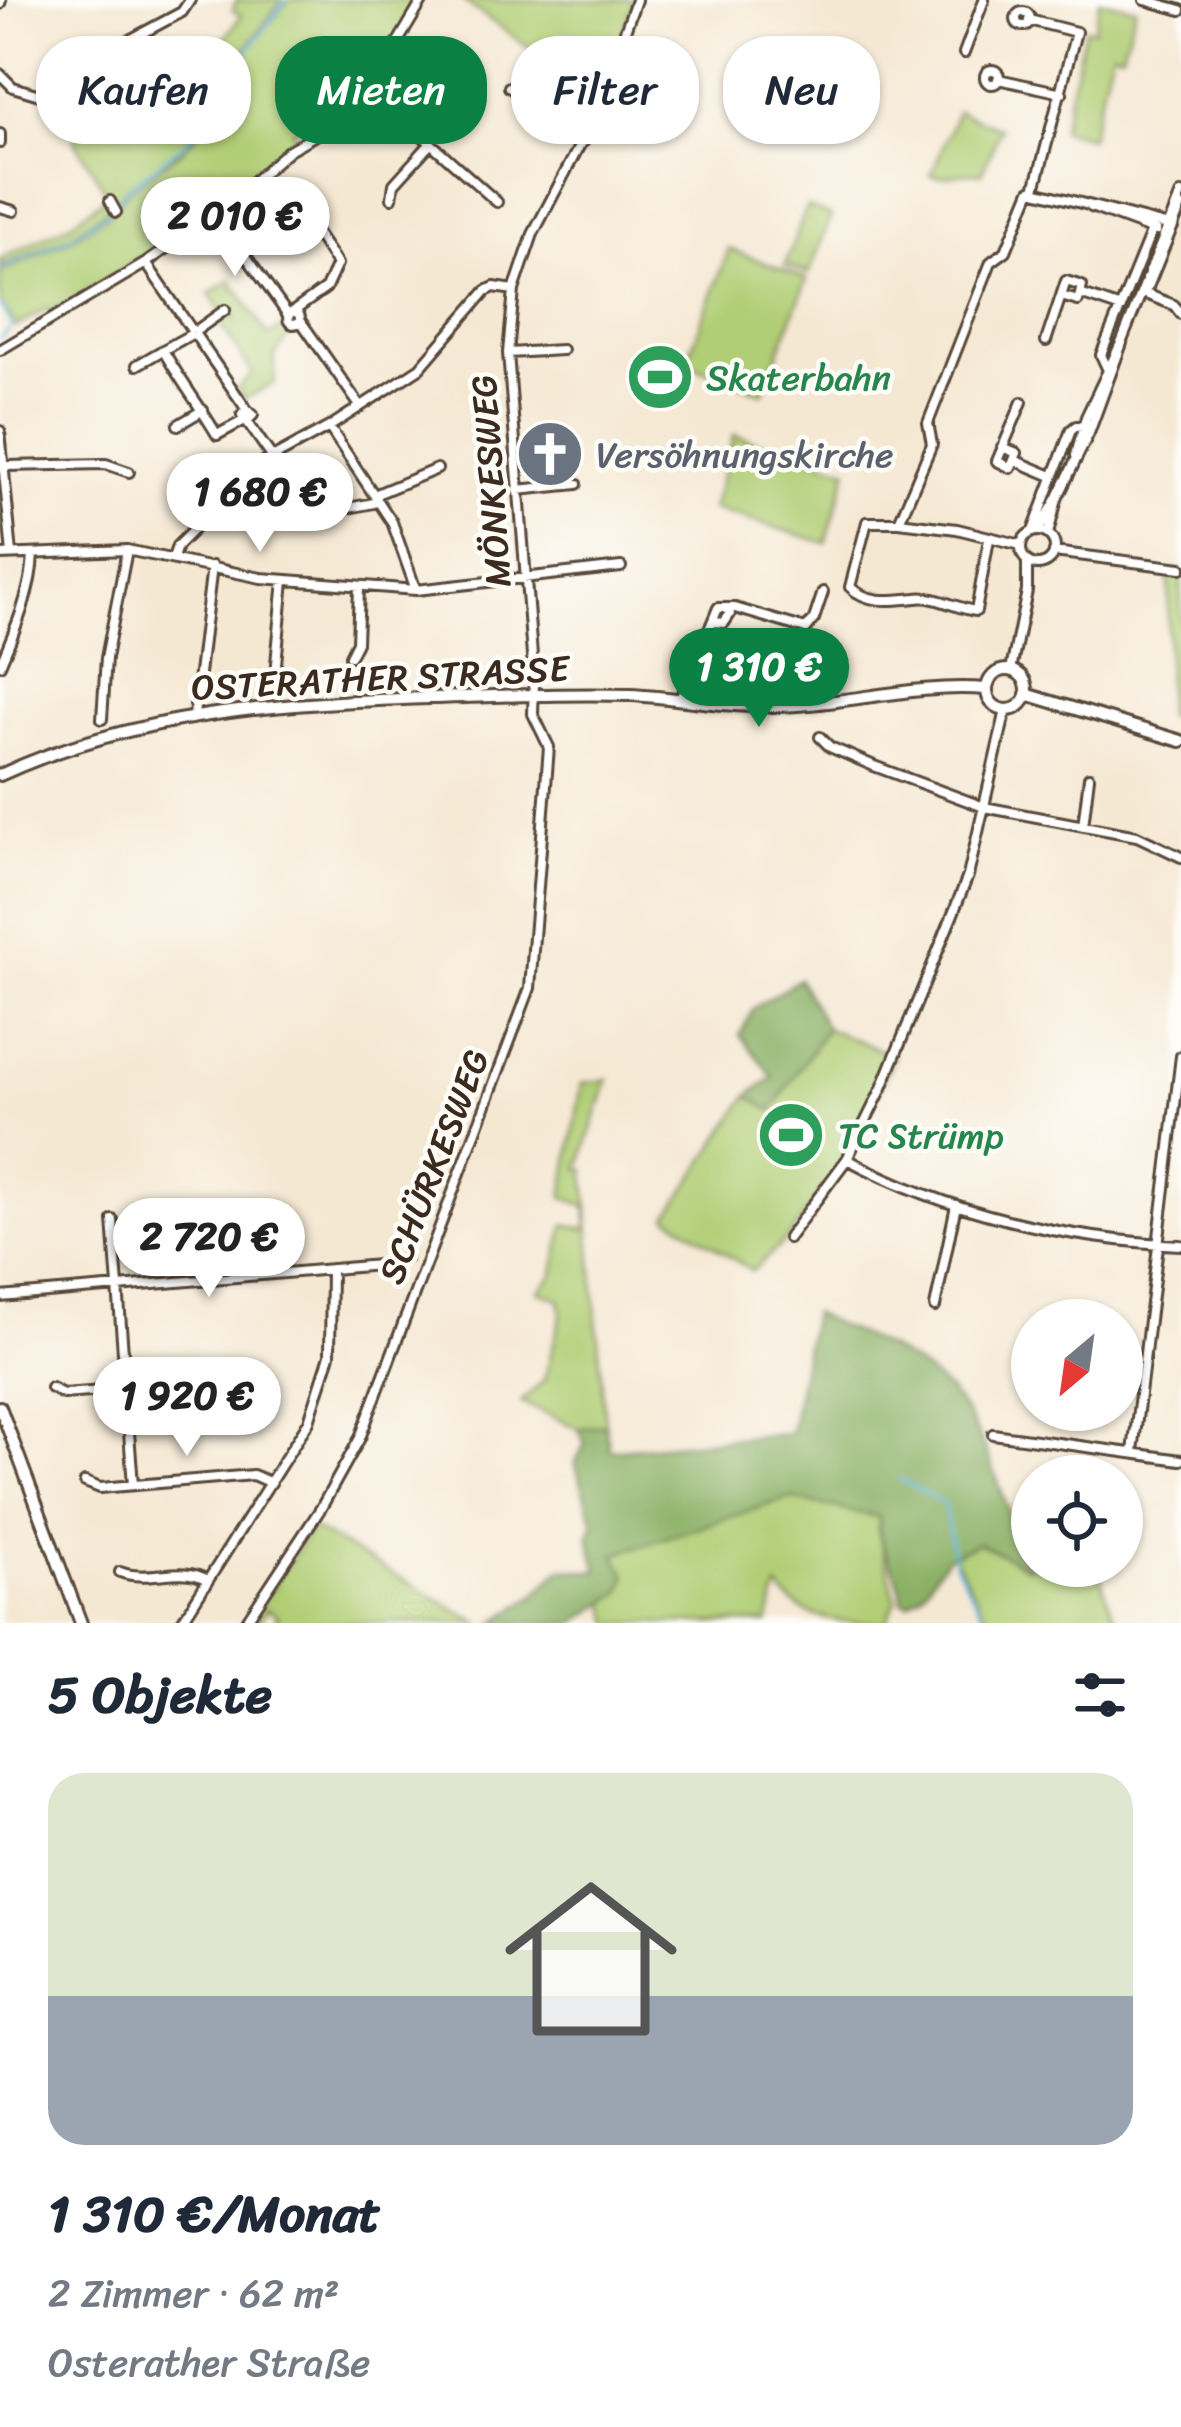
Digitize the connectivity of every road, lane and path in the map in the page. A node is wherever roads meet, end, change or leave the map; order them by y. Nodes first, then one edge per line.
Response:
1 (190, 0) edge
2 (423, 0) edge
3 (636, 0) edge
4 (985, 0) edge
5 (1144, 0) edge
6 (1181, 10) edge
7 (1029, 20) dead end
8 (403, 36) edge
9 (623, 36) edge
10 (964, 53) dead end
11 (0, 74) edge
12 (998, 79) dead end
13 (1062, 93) junction
14 (300, 144) edge
15 (430, 144) edge
16 (432, 144) edge
17 (583, 144) edge
18 (1035, 189) junction
19 (1181, 194) edge
20 (392, 198) dead end
21 (110, 201) dead end
22 (497, 202) dead end
23 (1090, 206) junction
24 (1181, 206) edge
25 (0, 207) edge
26 (14, 211) dead end
27 (116, 212) dead end
28 (216, 214) junction
29 (303, 214) dead end
30 (1153, 230) junction
31 (1168, 230) junction
32 (146, 262) junction
33 (514, 290) junction
34 (1142, 293) junction
35 (1080, 294) junction
36 (1061, 296) junction
37 (1121, 308) junction
38 (225, 310) dead end
39 (1181, 314) edge
40 (294, 316) junction
41 (194, 332) junction
42 (1046, 341) dead end
43 (1122, 341) junction
44 (0, 350) edge
45 (163, 350) junction
46 (562, 350) dead end
47 (508, 353) junction
48 (137, 365) dead end
49 (1107, 368) junction
50 (1022, 402) dead end
51 (360, 406) junction
52 (203, 410) junction
53 (246, 417) junction
54 (178, 424) dead end
55 (328, 427) junction
56 (1086, 430) junction
57 (0, 431) edge
58 (272, 457) junction
59 (6, 466) junction
60 (437, 469) dead end
61 (130, 472) dead end
62 (1052, 476) junction
63 (577, 484) dead end
64 (518, 490) junction
65 (376, 498) junction
66 (338, 510) dead end
67 (899, 522) junction
68 (1040, 532) junction
69 (988, 539) junction
70 (1021, 545) junction
71 (127, 550) junction
72 (1054, 552) junction
73 (12, 554) junction
74 (33, 554) junction
75 (0, 555) edge
76 (173, 558) junction
77 (1027, 561) junction
78 (1040, 565) junction
79 (212, 566) junction
80 (621, 567) dead end
81 (1181, 568) edge
82 (525, 578) junction
83 (284, 580) junction
84 (358, 588) junction
85 (416, 590) junction
86 (1027, 591) junction
87 (823, 592) dead end
88 (350, 656) dead end
89 (0, 665) edge
90 (1011, 670) junction
91 (281, 685) dead end
92 (986, 689) junction
93 (532, 695) junction
94 (1032, 696) junction
95 (680, 699) junction
96 (1006, 710) junction
97 (194, 715) junction
98 (102, 719) dead end
99 (820, 737) dead end
100 (1181, 741) edge
101 (0, 775) edge
102 (1088, 777) dead end
103 (984, 808) junction
104 (1083, 826) junction
105 (1181, 857) edge
106 (1181, 1056) edge
107 (847, 1159) junction
108 (956, 1205) junction
109 (113, 1220) dead end
110 (788, 1238) dead end
111 (1158, 1244) junction
112 (1181, 1245) edge
113 (406, 1258) dead end
114 (331, 1269) junction
115 (118, 1286) junction
116 (0, 1298) edge
117 (935, 1307) dead end
118 (238, 1374) dead end
119 (51, 1388) dead end
120 (126, 1388) junction
121 (0, 1407) edge
122 (993, 1434) dead end
123 (1132, 1452) junction
124 (1181, 1460) edge
125 (85, 1482) dead end
126 (271, 1483) junction
127 (133, 1485) junction
128 (120, 1572) dead end
129 (207, 1580) junction
130 (80, 1623) edge
131 (182, 1623) edge
132 (245, 1623) edge

1 - 11 street
2 - 8 street
3 - 9 street, MÖNKESWEG
4 - 10 street
5 - 6 street
7 - 13 street
12 - 13 street
13 - 18 street
14 - 28 street
15 - 20 street
16 - 22 street
17 - 33 street, MÖNKESWEG
18 - 23 street
18 - 67 street
19 - 31 street
21 - 27 street
23 - 30 street
23 - 31 street
24 - 31 street
25 - 26 street
28 - 32 street
28 - 40 street
29 - 40 street
30 - 31 street
30 - 37 street
31 - 34 street
32 - 41 street
32 - 44 street
33 - 47 street, MÖNKESWEG
33 - 51 street
34 - 39 street
34 - 43 street
35 - 36 street
35 - 36 street
35 - 37 street
36 - 42 street
37 - 49 street
38 - 41 street
40 - 51 street
41 - 45 street
41 - 53 street
43 - 49 street
43 - 56 street
45 - 48 street
45 - 52 street
46 - 47 street
47 - 64 street, MÖNKESWEG
49 - 56 street
50 - 62 street
51 - 55 street
52 - 53 street
52 - 54 street
53 - 58 street
55 - 58 street
55 - 65 street
56 - 62 street
56 - 68 street
57 - 59 street
58 - 76 street
59 - 61 street
59 - 73 street
60 - 65 street
62 - 68 street
63 - 64 street
64 - 82 street, MÖNKESWEG
65 - 66 street
65 - 85 street
67 - 69 street
67 - 69 street
68 - 70 street
68 - 72 street
69 - 70 street
70 - 77 street
71 - 74 street
71 - 76 street
71 - 98 street
72 - 78 street
72 - 81 street
73 - 74 street
73 - 75 street
74 - 89 street
76 - 79 street
77 - 78 street
77 - 86 street
78 - 86 street
79 - 83 street
79 - 97 street
80 - 82 street
82 - 85 street
82 - 93 street, MÖNKESWEG
83 - 84 street
83 - 91 street
84 - 85 street
84 - 88 street
86 - 90 street
87 - 95 street
90 - 92 main road
90 - 94 main road
92 - 95 main road, OSTERATHER STRASSE
92 - 96 main road
93 - 95 main road, OSTERATHER STRASSE
93 - 97 main road, OSTERATHER STRASSE
93 - 132 street, SCHÜRKESWEG
94 - 96 main road
94 - 100 main road
96 - 103 street
97 - 101 main road, OSTERATHER STRASSE
99 - 103 street
102 - 104 street
103 - 104 street
103 - 107 street
104 - 105 street
106 - 111 street
107 - 108 street
107 - 110 street
108 - 111 street
108 - 117 street
109 - 115 street
111 - 112 street
111 - 123 street
113 - 114 street
114 - 115 street
114 - 126 street
115 - 116 street
115 - 120 street
118 - 120 street
119 - 120 street
120 - 127 street
121 - 130 main road
122 - 123 street
123 - 124 street
125 - 127 street
126 - 127 street
126 - 129 street
128 - 129 street
129 - 131 street

